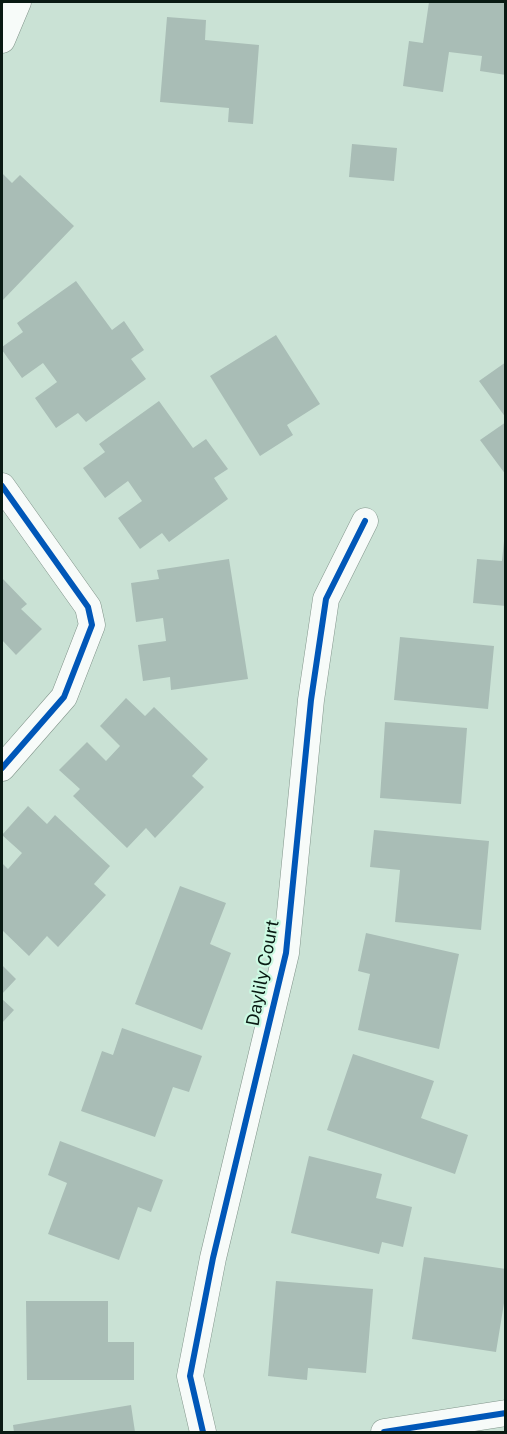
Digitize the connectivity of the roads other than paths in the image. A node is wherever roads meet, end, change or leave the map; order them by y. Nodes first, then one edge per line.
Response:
1 (18, 2) edge
2 (2, 40) edge
3 (2, 486) edge
4 (365, 521) dead end
5 (2, 768) edge
6 (506, 1413) edge
7 (203, 1432) edge
8 (384, 1432) edge

1 - 2 street
3 - 5 street
4 - 7 street, Daylily Court
6 - 8 street

